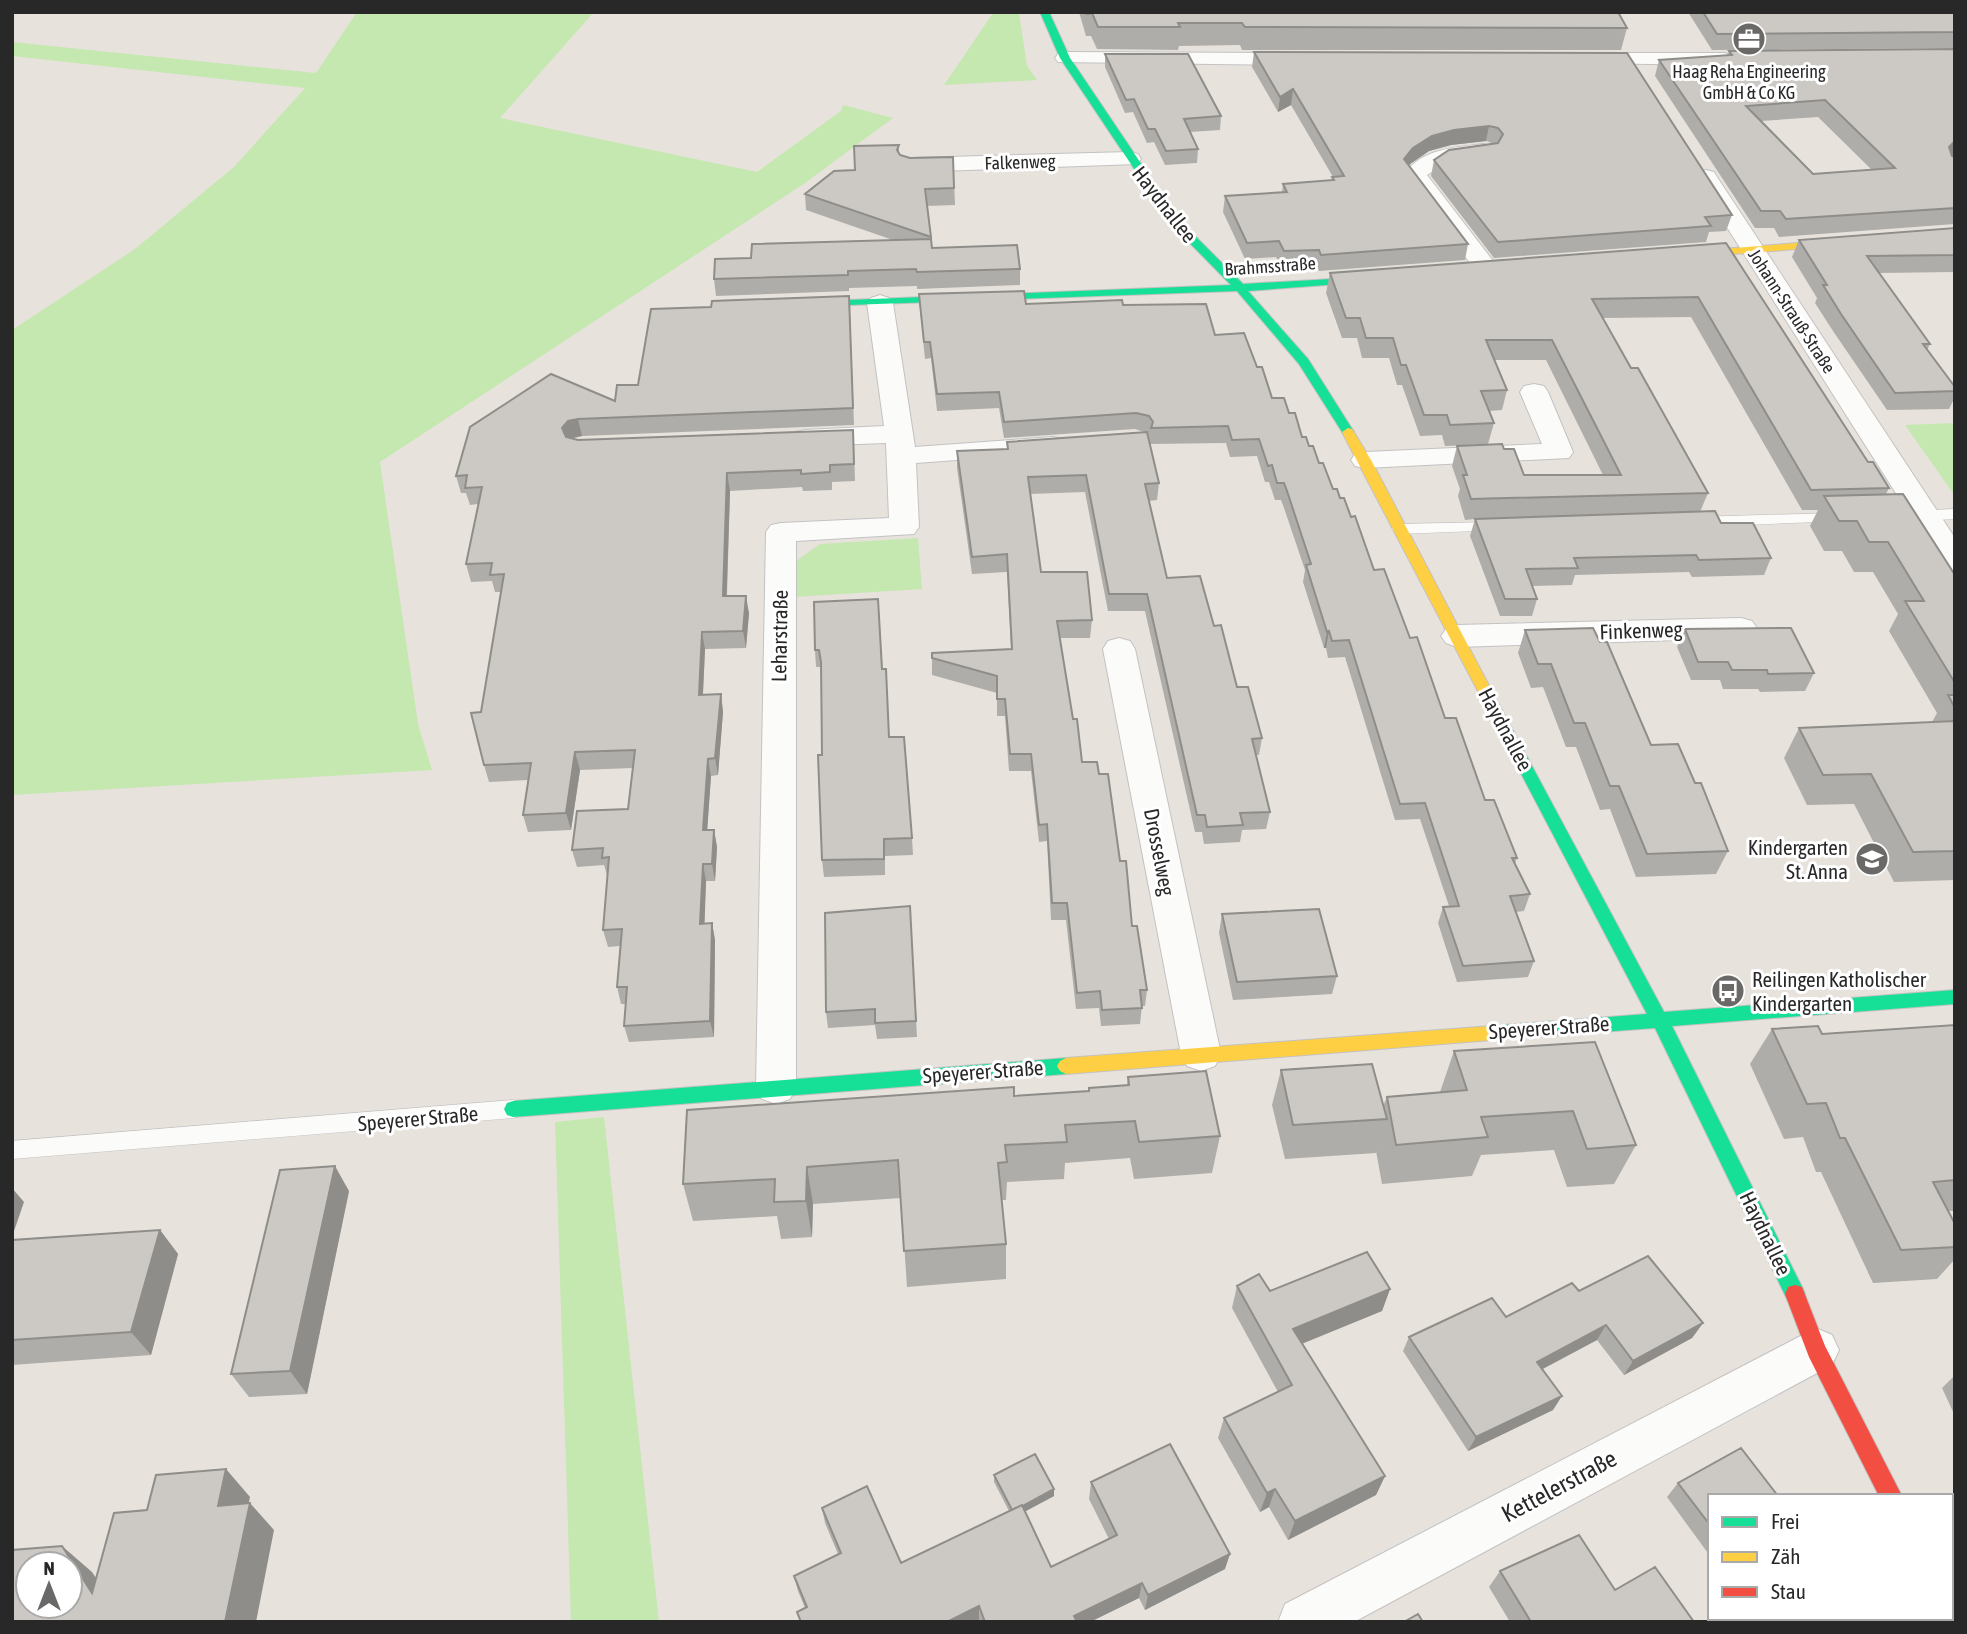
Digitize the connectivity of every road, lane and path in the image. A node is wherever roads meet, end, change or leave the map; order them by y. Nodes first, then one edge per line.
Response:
1 (1044, 12) edge
2 (1065, 58) junction
3 (1323, 59) edge
4 (1560, 59) edge
5 (1751, 59) edge
6 (1630, 60) junction
7 (1645, 82) edge
8 (1486, 151) edge
9 (1130, 159) junction
10 (1695, 160) edge
11 (911, 166) edge
12 (1955, 234) edge
13 (1753, 250) junction
14 (1661, 257) edge
15 (1488, 270) edge
16 (1391, 277) edge
17 (1240, 288) junction
18 (880, 303) junction
19 (782, 306) edge
20 (1534, 392) dead end
21 (775, 439) edge
22 (1083, 443) edge
23 (901, 445) junction
24 (1365, 460) junction
25 (1955, 514) edge
26 (1912, 516) junction
27 (1858, 518) edge
28 (1677, 522) edge
29 (1510, 526) edge
30 (1399, 529) junction
31 (1955, 562) edge
32 (1741, 628) edge
33 (1457, 636) junction
34 (1119, 649) dead end
35 (1955, 997) edge
36 (1660, 1019) junction
37 (1201, 1054) junction
38 (776, 1087) junction
39 (513, 1109) joint
40 (12, 1150) edge
41 (1816, 1350) junction
42 (1890, 1494) edge
43 (1303, 1622) edge

1 - 2 street, Haydnallee
2 - 3 street
2 - 9 street, Haydnallee
4 - 6 street
5 - 6 street
6 - 7 street
8 - 15 street
9 - 11 street, Falkenweg
9 - 17 street, Haydnallee
10 - 13 street, Johann-Strauß-Straße
12 - 13 street
13 - 14 street
13 - 26 street, Johann-Strauß-Straße
16 - 17 street, Brahmsstraße
17 - 18 street, Brahmsstraße
17 - 24 street, Haydnallee
18 - 19 street, Brahmsstraße
18 - 23 street, Leharstraße
20 - 24 street
21 - 23 street
22 - 23 street
23 - 38 street, Leharstraße
24 - 30 street, Haydnallee
25 - 26 lane
26 - 31 street, Johann-Strauß-Straße
27 - 28 lane
29 - 30 lane
30 - 33 street, Haydnallee
32 - 33 street, Finkenweg
33 - 36 street, Haydnallee
34 - 37 street, Drosselweg
35 - 36 street, Speyerer Straße
36 - 37 street, Speyerer Straße
36 - 41 street, Haydnallee
37 - 38 street, Speyerer Straße
38 - 39 street, Speyerer Straße
39 - 40 lane, Speyerer Straße
41 - 42 street, Haydnallee
41 - 43 street, Kettelerstraße

